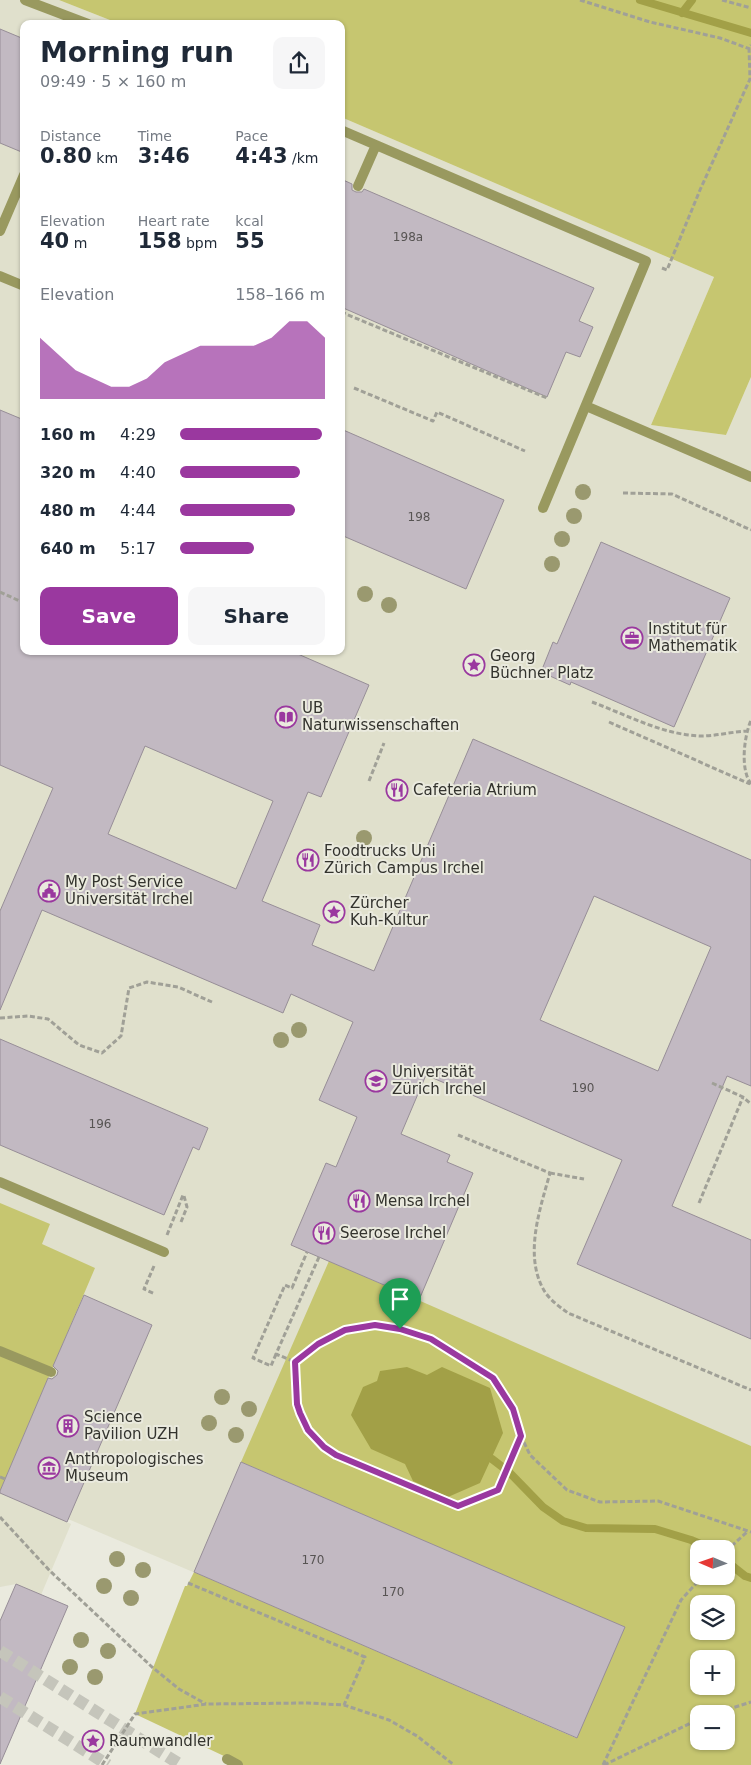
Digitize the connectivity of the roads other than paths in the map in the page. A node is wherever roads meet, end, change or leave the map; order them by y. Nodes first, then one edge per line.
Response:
1 (25, 0) edge
2 (78, 20) edge
3 (345, 132) edge
4 (376, 145) junction
5 (20, 184) edge
6 (358, 186) dead end
7 (0, 231) edge
8 (0, 276) edge
9 (20, 284) edge
10 (586, 406) junction
11 (751, 477) edge
12 (543, 508) dead end
13 (0, 1182) edge
14 (164, 1252) dead end
15 (0, 1351) edge
16 (50, 1372) dead end
17 (227, 1759) dead end
18 (238, 1765) edge

1 - 2 lane
3 - 4 lane
4 - 6 lane
4 - 10 lane
5 - 7 lane
8 - 9 lane
10 - 11 lane
10 - 12 lane
13 - 14 lane
15 - 16 lane
17 - 18 lane

